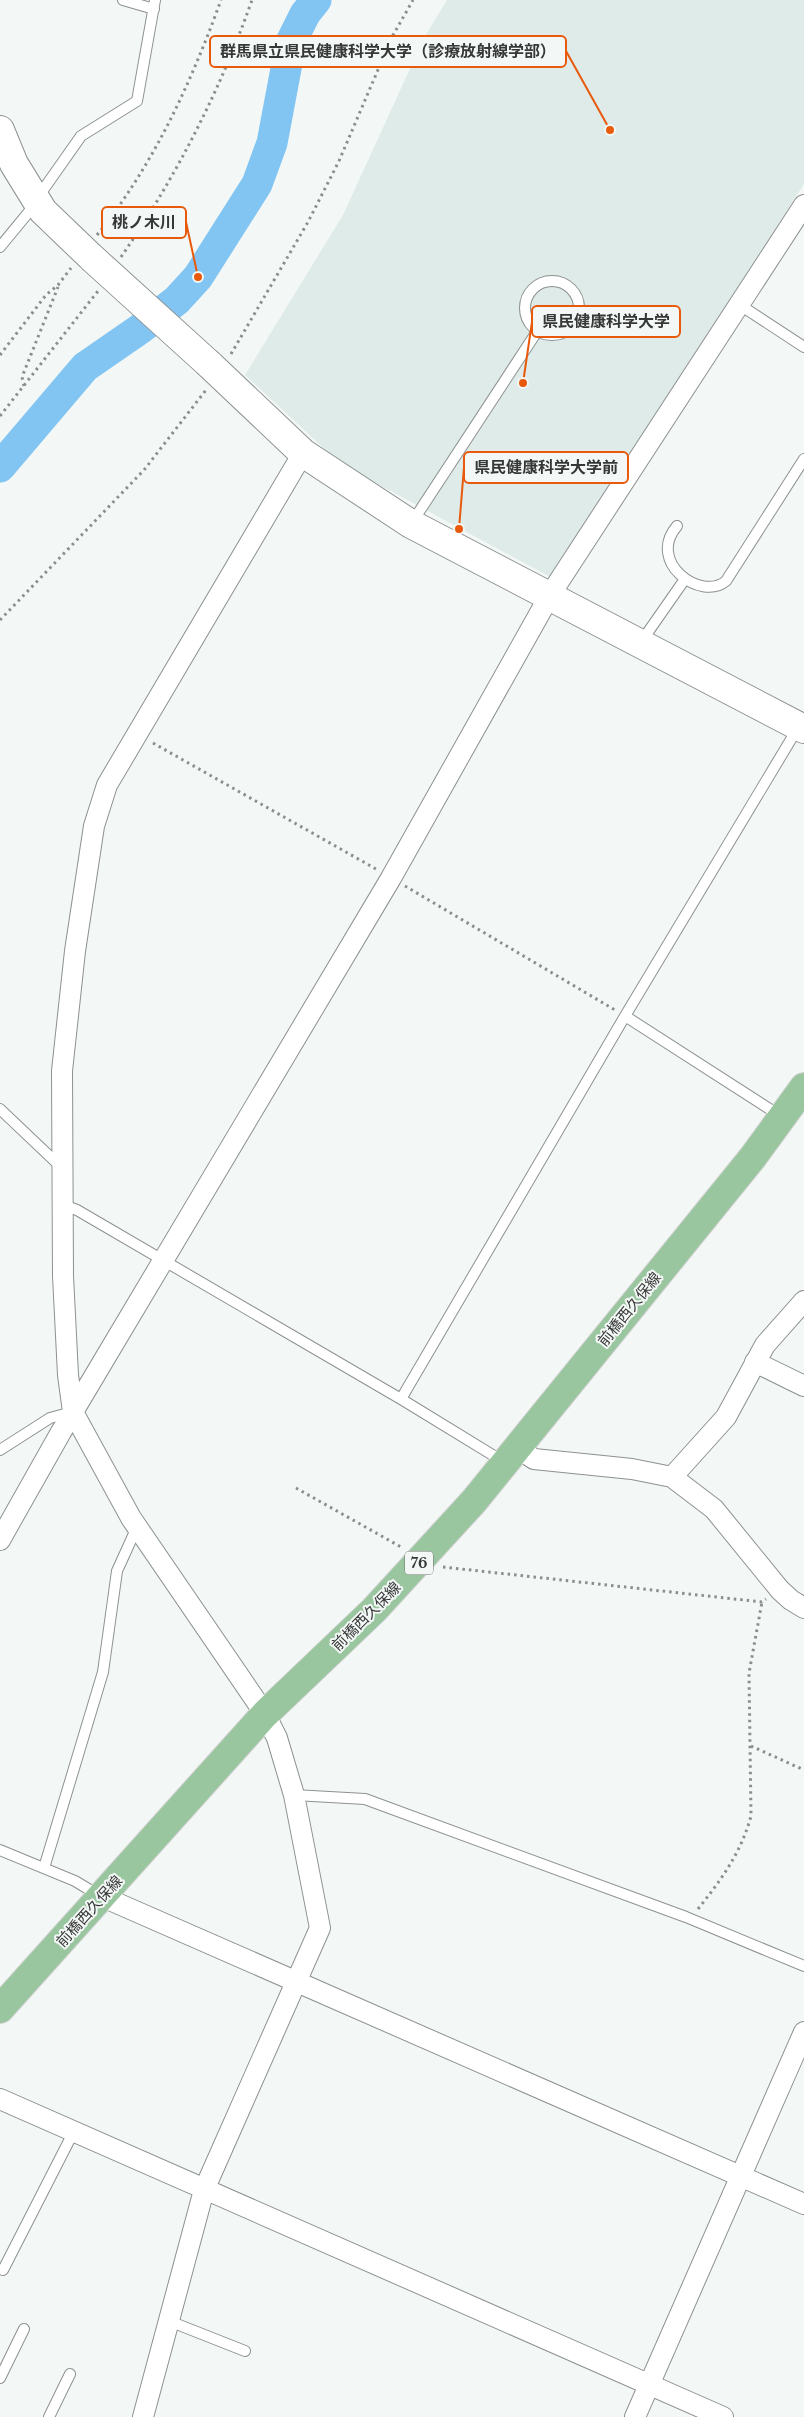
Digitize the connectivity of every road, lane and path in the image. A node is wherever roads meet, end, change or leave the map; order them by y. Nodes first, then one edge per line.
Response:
1 (123, 0) edge
2 (221, 0) edge
3 (252, 0) edge
4 (413, 0) edge
5 (154, 4) edge
6 (0, 130) edge
7 (37, 202) junction
8 (804, 206) edge
9 (0, 247) edge
10 (87, 253) junction
11 (120, 258) dead end
12 (58, 285) junction
13 (101, 287) dead end
14 (740, 305) junction
15 (538, 330) junction
16 (804, 347) edge
17 (0, 355) edge
18 (214, 370) junction
19 (24, 387) junction
20 (0, 416) edge
21 (303, 453) junction
22 (804, 459) edge
23 (411, 524) junction
24 (677, 526) dead end
25 (685, 579) junction
26 (550, 594) junction
27 (0, 620) edge
28 (640, 643) junction
29 (802, 728) edge
30 (137, 734) junction
31 (392, 878) junction
32 (625, 1016) junction
33 (804, 1087) edge
34 (0, 1109) edge
35 (783, 1117) junction
36 (64, 1169) junction
37 (63, 1205) junction
38 (162, 1260) junction
39 (804, 1302) edge
40 (756, 1362) junction
41 (804, 1386) edge
42 (401, 1399) junction
43 (74, 1412) junction
44 (0, 1450) edge
45 (510, 1454) junction
46 (672, 1477) junction
47 (296, 1488) dead end
48 (137, 1527) junction
49 (0, 1540) edge
50 (422, 1559) junction
51 (804, 1608) edge
52 (265, 1714) junction
53 (751, 1746) junction
54 (804, 1770) edge
55 (294, 1795) junction
56 (0, 1850) edge
57 (44, 1868) junction
58 (103, 1898) junction
59 (690, 1919) junction
60 (804, 1966) edge
61 (296, 1981) junction
62 (0, 2009) edge
63 (804, 2032) edge
64 (0, 2099) edge
65 (73, 2133) junction
66 (739, 2177) junction
67 (204, 2190) junction
68 (804, 2204) edge
69 (3, 2270) dead end
70 (169, 2321) junction
71 (24, 2329) dead end
72 (245, 2351) dead end
73 (70, 2374) dead end
74 (0, 2378) edge
75 (649, 2384) junction
76 (49, 2417) edge
77 (143, 2417) edge
78 (635, 2417) edge
79 (723, 2417) edge

1 - 5 lane
2 - 10 path
3 - 11 path
4 - 18 path
5 - 7 lane
6 - 7 street
7 - 9 lane
7 - 10 street
8 - 14 street
10 - 12 path
10 - 18 street, bridge
12 - 17 path
12 - 19 path
13 - 19 path
14 - 16 lane
14 - 26 street
15 - 15 lane
15 - 23 lane
18 - 21 street
18 - 27 path
19 - 20 path
21 - 23 street
21 - 30 street
22 - 25 lane
23 - 26 street
24 - 25 lane
25 - 28 lane
26 - 28 street
26 - 31 street
28 - 29 street
29 - 32 lane
30 - 31 path
30 - 36 street
31 - 32 path
31 - 38 street
32 - 35 lane
32 - 42 lane
33 - 35 main road, 前橋西久保線 / 76
34 - 36 lane
35 - 45 main road, 前橋西久保線 / 76
36 - 37 street
37 - 38 lane
37 - 43 street
38 - 42 lane
38 - 43 street
39 - 40 street
40 - 41 street
40 - 46 street
42 - 45 lane
43 - 44 lane
43 - 48 street
43 - 49 street
45 - 46 street
45 - 50 main road, 前橋西久保線 / 76
46 - 51 street
47 - 50 path
48 - 52 street
48 - 57 lane
50 - 52 main road, 前橋西久保線 / 76
50 - 53 path
52 - 55 street
52 - 58 main road, 前橋西久保線 / 76
53 - 54 path
53 - 59 path
55 - 59 lane
55 - 61 street
56 - 57 lane
57 - 58 lane
58 - 61 street
58 - 62 main road, 前橋西久保線 / 76
59 - 60 lane
61 - 66 street
61 - 67 street
63 - 66 street
64 - 65 street
65 - 67 street
65 - 69 lane
66 - 68 street
66 - 75 street
67 - 70 street
67 - 75 street
70 - 72 lane
70 - 77 street
71 - 74 lane
73 - 76 lane
75 - 78 street
75 - 79 street

